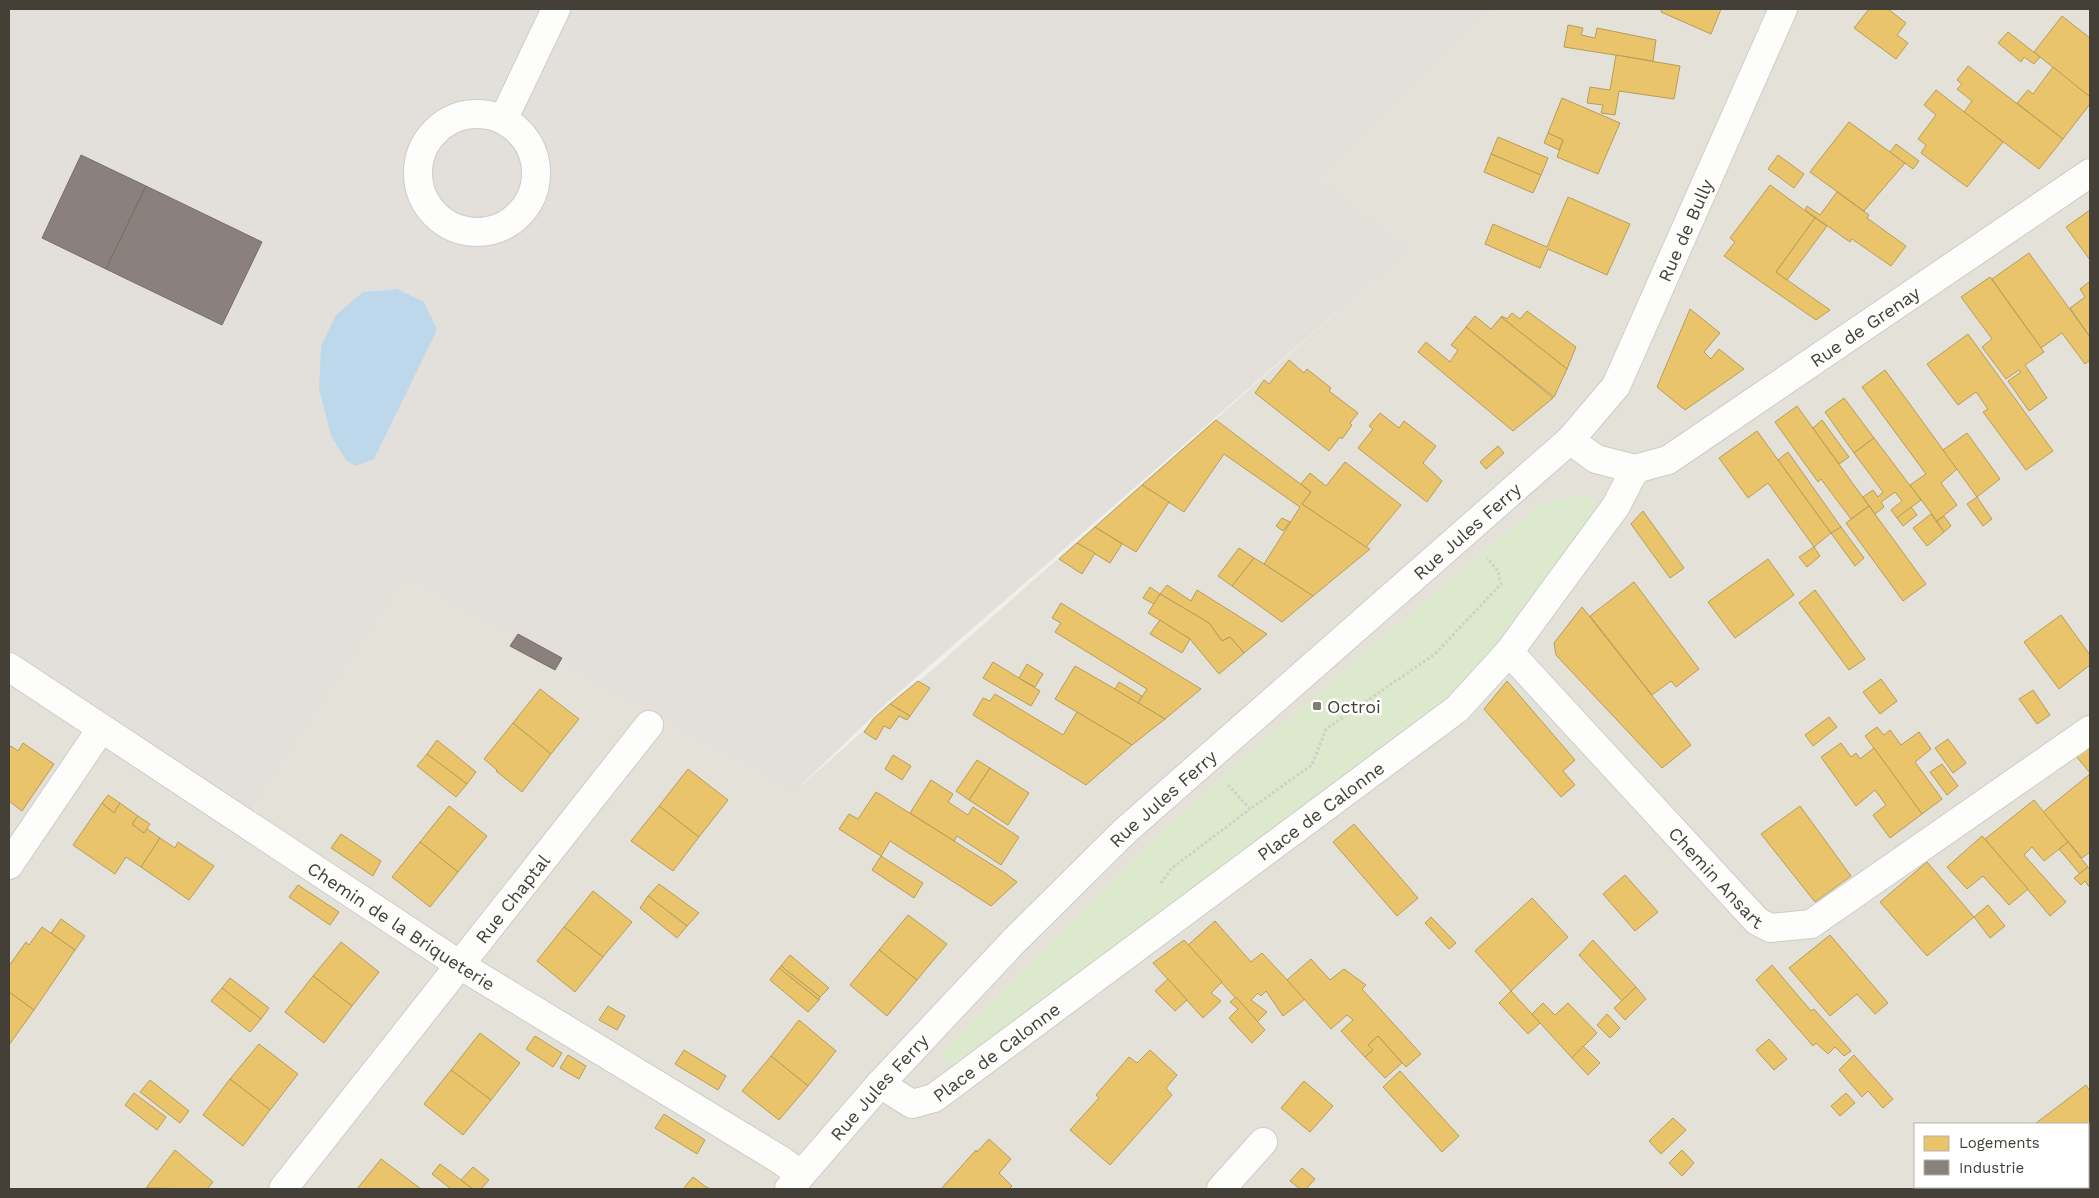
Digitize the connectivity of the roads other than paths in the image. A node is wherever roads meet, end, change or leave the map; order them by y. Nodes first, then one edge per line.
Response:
1 (556, 9) edge
2 (1783, 9) edge
3 (504, 118) junction
4 (2090, 173) edge
5 (1570, 440) junction
6 (1635, 469) junction
7 (1509, 652) junction
8 (9, 667) edge
9 (649, 725) dead end
10 (101, 729) junction
11 (2090, 730) edge
12 (9, 865) edge
13 (460, 965) junction
14 (880, 1084) junction
15 (1263, 1142) dead end
16 (795, 1182) edge
17 (283, 1189) edge
18 (1221, 1189) edge

1 - 3 street
2 - 5 street, Rue de Bully
3 - 3 street
4 - 6 street, Rue de Grenay
5 - 6 street
5 - 14 street, Rue Jules Ferry
6 - 7 street, Place de Calonne
7 - 11 street, Chemin Ansart
7 - 14 street, Place de Calonne
8 - 10 street, Chemin de la Briqueterie
9 - 13 street, Rue Chaptal
10 - 12 street
10 - 13 street, Chemin de la Briqueterie
13 - 16 street, Chemin de la Briqueterie
13 - 17 street, Rue Chaptal
14 - 16 street, Rue Jules Ferry
15 - 18 street

